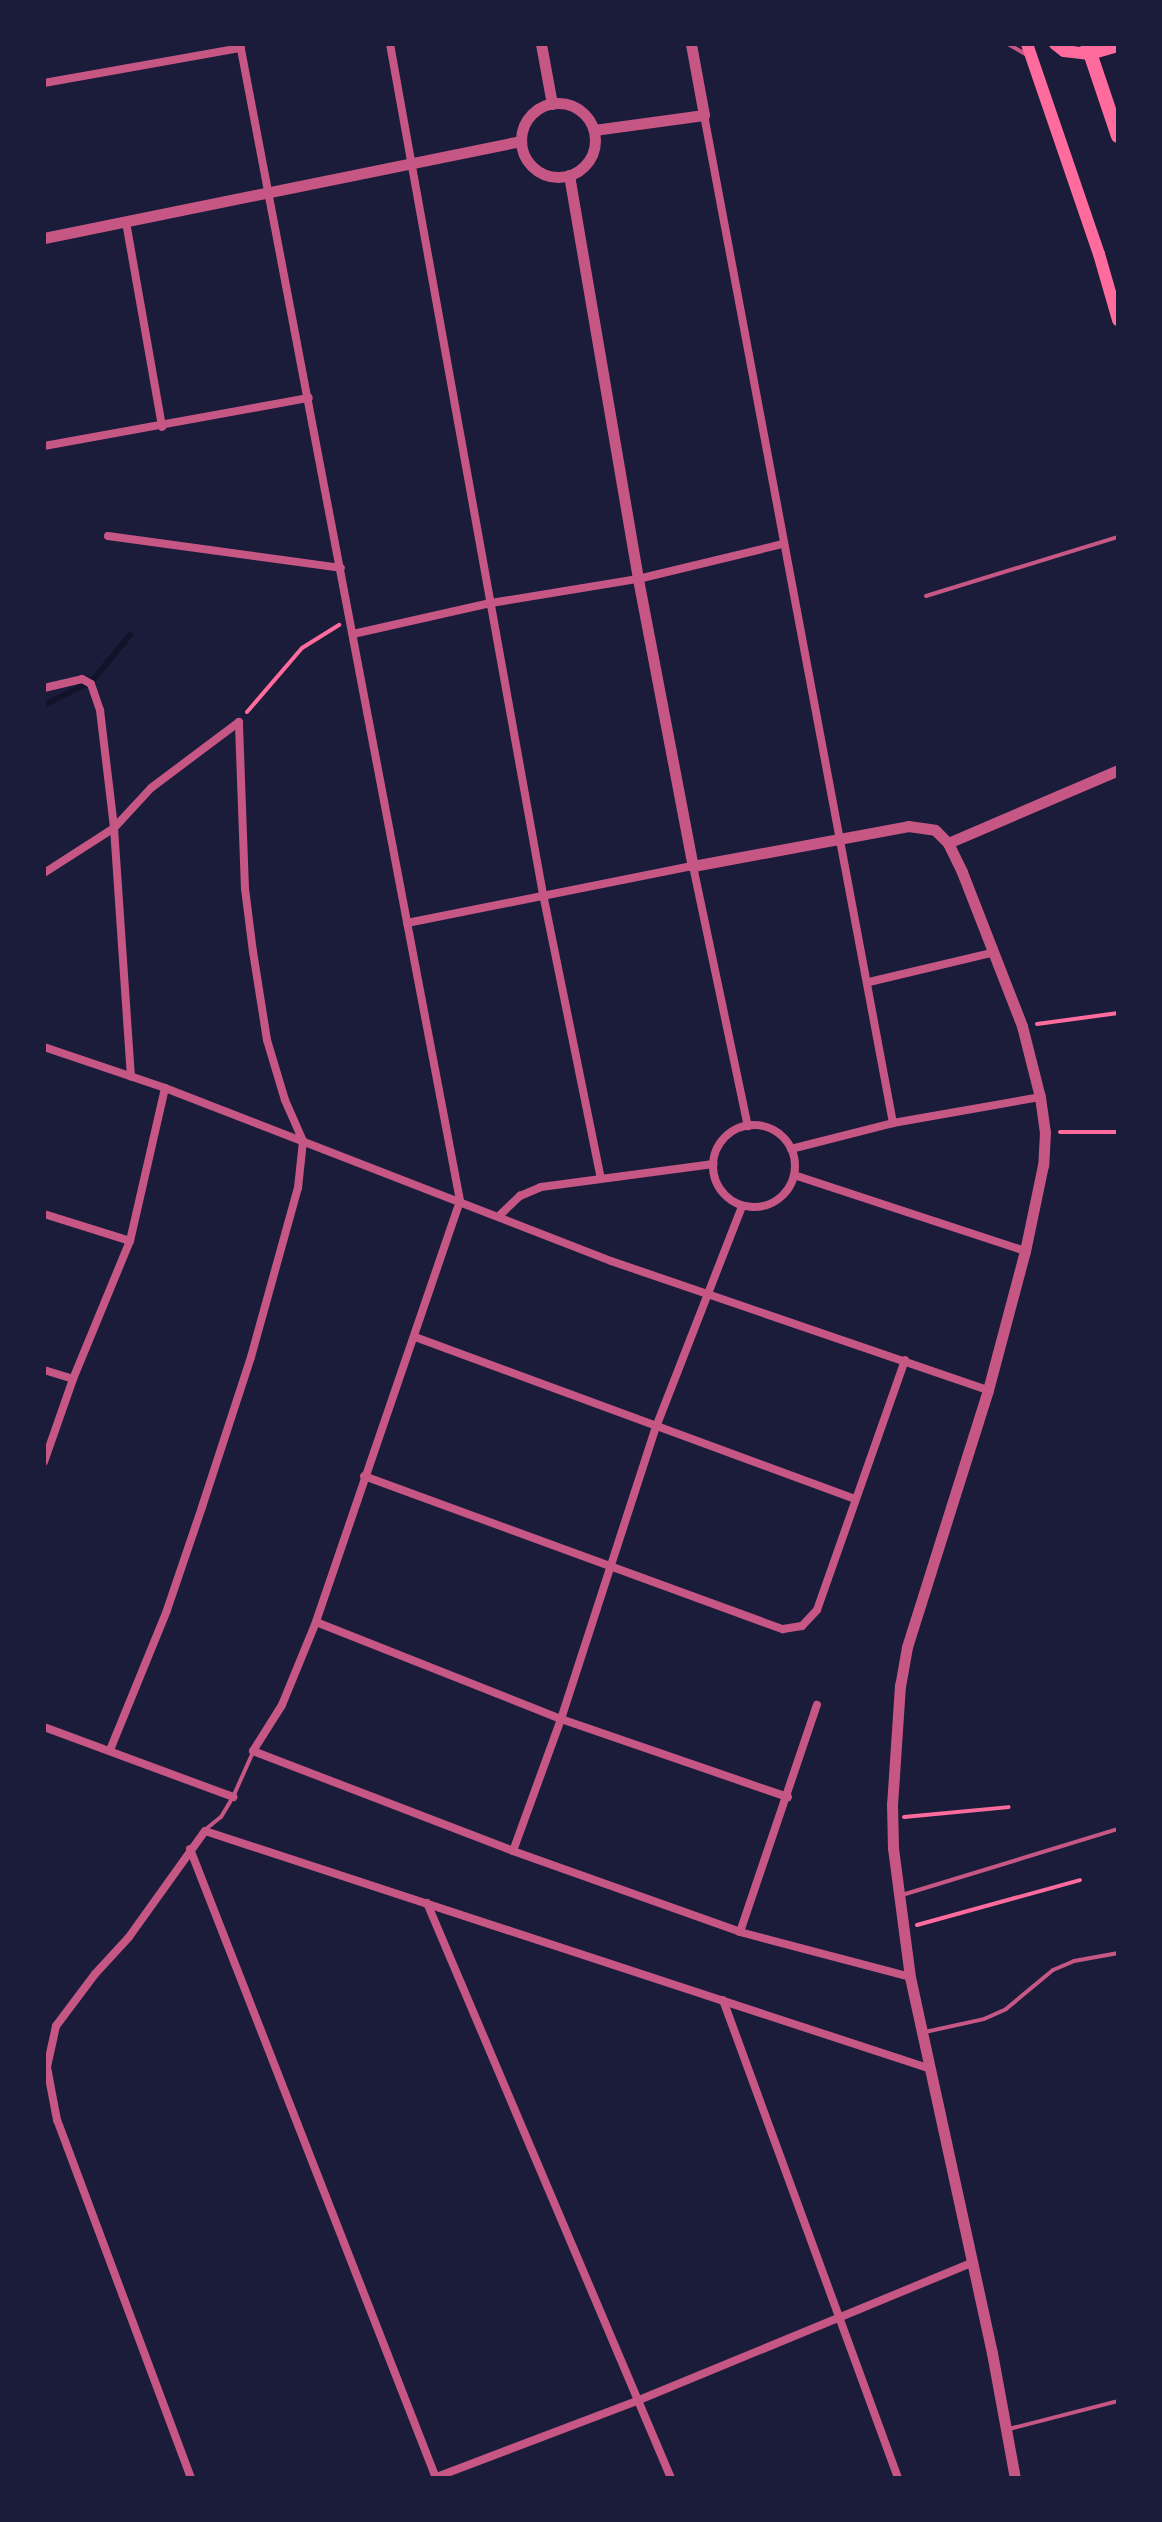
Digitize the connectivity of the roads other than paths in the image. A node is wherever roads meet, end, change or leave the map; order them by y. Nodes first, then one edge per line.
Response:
1 (390, 44) edge
2 (541, 44) edge
3 (691, 44) edge
4 (1008, 44) edge
5 (1027, 44) edge
6 (1055, 44) edge
7 (240, 46) edge
8 (1118, 46) edge
9 (1088, 49) edge
10 (1032, 58) junction
11 (44, 83) edge
12 (552, 104) junction
13 (704, 115) junction
14 (594, 130) junction
15 (1118, 136) edge
16 (521, 141) junction
17 (412, 161) junction
18 (569, 175) junction
19 (268, 190) junction
20 (126, 222) junction
21 (44, 238) edge
22 (1118, 320) edge
23 (309, 398) junction
24 (162, 427) junction
25 (44, 446) edge
26 (108, 536) dead end
27 (1118, 537) edge
28 (783, 544) junction
29 (341, 568) junction
30 (638, 579) junction
31 (926, 596) dead end
32 (491, 603) junction
33 (353, 634) junction
34 (44, 688) edge
35 (1118, 770) edge
36 (114, 828) junction
37 (839, 837) junction
38 (948, 843) junction
39 (693, 866) junction
40 (44, 873) edge
41 (543, 894) junction
42 (407, 923) junction
43 (991, 953) junction
44 (869, 982) junction
45 (44, 1047) edge
46 (131, 1076) junction
47 (165, 1088) junction
48 (1040, 1097) junction
49 (893, 1123) junction
50 (748, 1126) junction
51 (303, 1141) junction
52 (791, 1149) junction
53 (713, 1164) junction
54 (794, 1175) junction
55 (601, 1178) junction
56 (460, 1201) junction
57 (742, 1206) junction
58 (44, 1214) edge
59 (500, 1215) junction
60 (130, 1241) junction
61 (1025, 1251) junction
62 (708, 1294) junction
63 (415, 1337) junction
64 (905, 1360) junction
65 (44, 1370) edge
66 (73, 1379) junction
67 (988, 1390) junction
68 (656, 1427) junction
69 (44, 1462) edge
70 (364, 1476) junction
71 (855, 1499) junction
72 (611, 1563) junction
73 (316, 1622) junction
74 (817, 1705) dead end
75 (561, 1719) junction
76 (44, 1727) edge
77 (110, 1750) junction
78 (253, 1751) junction
79 (233, 1797) junction
80 (788, 1797) junction
81 (1118, 1829) edge
82 (205, 1831) junction
83 (190, 1849) junction
84 (513, 1851) junction
85 (900, 1896) junction
86 (427, 1903) junction
87 (740, 1932) junction
88 (1118, 1953) edge
89 (910, 1977) junction
90 (723, 2000) junction
91 (923, 2033) junction
92 (46, 2066) edge
93 (931, 2069) junction
94 (972, 2263) junction
95 (837, 2317) junction
96 (639, 2400) junction
97 (1118, 2401) edge
98 (1006, 2430) junction
99 (191, 2478) edge
100 (435, 2478) edge
101 (671, 2478) edge
102 (898, 2478) edge
103 (1015, 2478) edge

1 - 17 street
2 - 12 street
3 - 13 street
4 - 10 lane
5 - 10 main road
6 - 9 main road
7 - 11 street
7 - 19 street
8 - 9 main road
9 - 15 main road
10 - 22 main road
12 - 14 street
12 - 16 street
13 - 14 street
13 - 28 street
14 - 18 street
16 - 17 street
16 - 18 street
17 - 19 street
17 - 32 street
18 - 30 street
19 - 20 street
19 - 23 street
20 - 21 street
20 - 24 street
23 - 24 street
23 - 29 street
24 - 25 street
26 - 29 street
27 - 31 lane
28 - 30 street
28 - 37 street
29 - 33 street
30 - 32 street
30 - 39 street
32 - 33 street
32 - 41 street
33 - 42 street
34 - 36 street
35 - 38 street
36 - 40 street
36 - 46 street
36 - 51 street
37 - 38 street
37 - 39 street
37 - 44 street
38 - 43 street
39 - 41 street
39 - 50 street
41 - 42 street
41 - 55 street
42 - 56 street
43 - 44 street
43 - 48 street
44 - 49 street
45 - 46 street
46 - 47 street
47 - 51 street
47 - 60 street
48 - 49 street
48 - 61 street
49 - 52 street
50 - 52 street
50 - 53 street
51 - 56 street
51 - 77 street
52 - 54 street
53 - 55 street
53 - 57 street
54 - 57 street
54 - 61 street
55 - 59 street
56 - 59 street
56 - 63 street
57 - 62 street
58 - 60 street
59 - 62 street
60 - 66 street
61 - 67 street
62 - 64 street
62 - 68 street
63 - 68 street
63 - 70 street
64 - 67 street
64 - 71 street
65 - 66 street
66 - 69 street
67 - 85 street
68 - 71 street
68 - 72 street
70 - 72 street
70 - 73 street
71 - 72 street
72 - 75 street
73 - 75 street
73 - 78 street
74 - 80 street
75 - 80 street
75 - 84 street
76 - 77 street
77 - 79 street
78 - 79 lane
78 - 84 street
79 - 82 lane
80 - 87 street
81 - 85 lane
82 - 83 street
82 - 86 street
83 - 92 street
83 - 100 street
84 - 87 street
85 - 89 street
86 - 90 street
86 - 96 street
87 - 89 street
88 - 91 lane
89 - 91 street
90 - 93 street
90 - 95 street
91 - 93 street
92 - 99 street
93 - 94 street
94 - 95 street
94 - 98 street
95 - 96 street
95 - 102 street
96 - 100 street
96 - 101 street
97 - 98 lane
98 - 103 street

